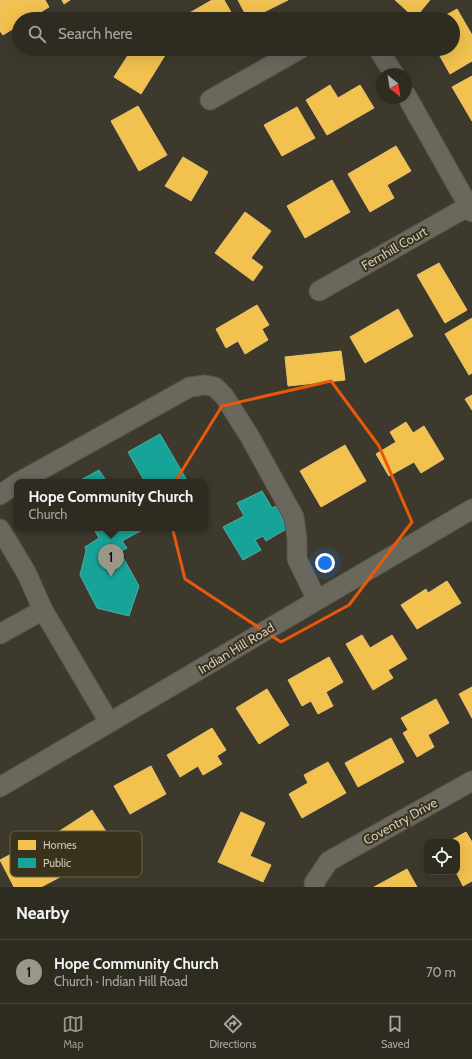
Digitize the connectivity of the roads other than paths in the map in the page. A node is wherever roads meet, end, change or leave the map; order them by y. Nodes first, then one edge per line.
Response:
1 (288, 56) edge
2 (382, 56) edge
3 (390, 68) edge
4 (210, 100) dead end
5 (411, 104) edge
6 (470, 209) edge
7 (319, 291) dead end
8 (25, 479) edge
9 (14, 486) edge
10 (0, 495) edge
11 (472, 509) edge
12 (0, 529) edge
13 (317, 600) junction
14 (43, 610) junction
15 (0, 634) edge
16 (109, 722) junction
17 (472, 781) edge
18 (0, 787) edge
19 (315, 887) edge

1 - 4 street
2 - 3 street
5 - 6 street
6 - 7 street, Fernhill Court
8 - 13 street
9 - 10 street
11 - 13 street, Indian Hill Road
12 - 14 street
13 - 16 street, Indian Hill Road
14 - 15 street
14 - 16 street
16 - 18 street, Indian Hill Road
17 - 19 street, Coventry Drive

